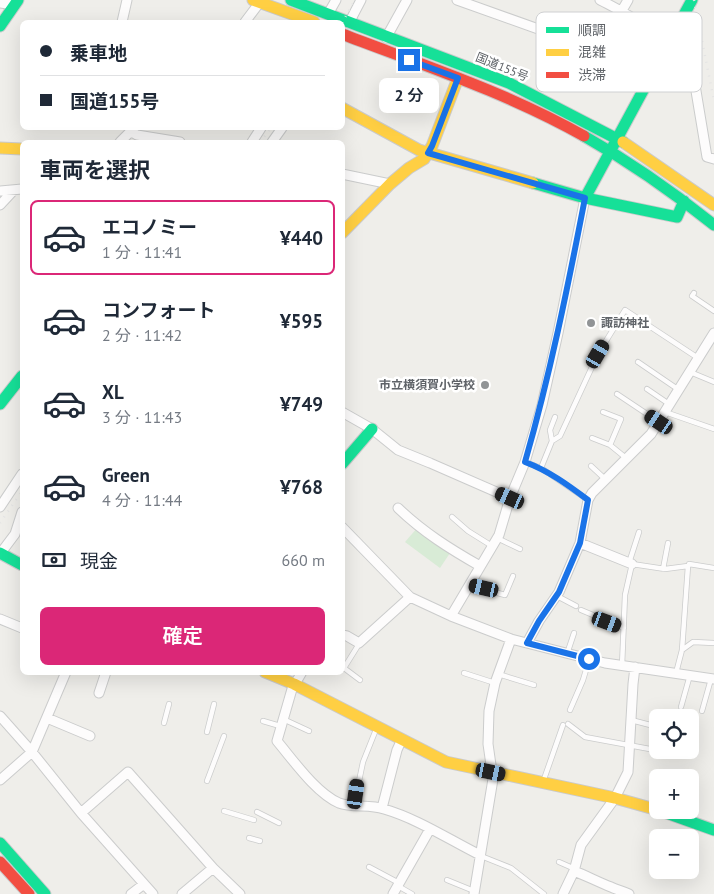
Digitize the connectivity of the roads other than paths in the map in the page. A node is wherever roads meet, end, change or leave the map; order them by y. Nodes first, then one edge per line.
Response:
1 (127, 0) edge
2 (290, 0) edge
3 (336, 0) edge
4 (361, 0) edge
5 (407, 0) edge
6 (457, 0) edge
7 (600, 0) edge
8 (628, 0) edge
9 (692, 0) edge
10 (257, 1) edge
11 (0, 3) edge
12 (16, 3) edge
13 (622, 11) joint
14 (685, 12) edge
15 (328, 14) junction
16 (122, 20) edge
17 (245, 20) edge
18 (309, 20) edge
19 (342, 20) edge
20 (345, 21) edge
21 (349, 23) junction
22 (0, 26) edge
23 (536, 29) edge
24 (345, 36) edge
25 (386, 38) junction
26 (458, 78) junction
27 (641, 92) edge
28 (696, 92) edge
29 (345, 110) edge
30 (131, 130) edge
31 (133, 130) edge
32 (616, 138) junction
33 (122, 140) edge
34 (168, 140) edge
35 (0, 148) edge
36 (20, 149) edge
37 (610, 151) junction
38 (428, 153) junction
39 (714, 159) edge
40 (345, 175) edge
41 (390, 184) junction
42 (18, 190) edge
43 (0, 191) edge
44 (585, 198) junction
45 (684, 202) junction
46 (0, 204) edge
47 (714, 205) edge
48 (714, 225) edge
49 (345, 230) edge
50 (694, 293) dead end
51 (714, 311) edge
52 (713, 335) edge
53 (698, 358) junction
54 (638, 362) dead end
55 (690, 372) junction
56 (20, 378) edge
57 (714, 382) edge
58 (647, 389) dead end
59 (678, 390) junction
60 (617, 394) dead end
61 (2, 398) edge
62 (667, 408) junction
63 (603, 412) dead end
64 (345, 414) edge
65 (555, 417) dead end
66 (659, 422) junction
67 (714, 429) edge
68 (372, 430) junction
69 (592, 438) dead end
70 (552, 441) junction
71 (610, 445) junction
72 (626, 458) junction
73 (345, 461) edge
74 (525, 462) junction
75 (591, 466) dead end
76 (541, 468) junction
77 (20, 477) edge
78 (605, 479) junction
79 (510, 498) junction
80 (588, 500) junction
81 (0, 507) edge
82 (398, 508) dead end
83 (20, 518) edge
84 (452, 518) dead end
85 (345, 530) edge
86 (639, 532) dead end
87 (495, 542) junction
88 (580, 543) junction
89 (668, 543) dead end
90 (520, 549) dead end
91 (0, 553) edge
92 (20, 564) edge
93 (631, 564) junction
94 (689, 564) dead end
95 (480, 566) junction
96 (714, 568) edge
97 (663, 569) junction
98 (513, 576) dead end
99 (469, 585) junction
100 (557, 596) junction
101 (410, 597) junction
102 (576, 606) dead end
103 (581, 610) dead end
104 (451, 616) junction
105 (0, 619) edge
106 (20, 627) edge
107 (624, 628) junction
108 (574, 632) dead end
109 (345, 636) edge
110 (511, 639) junction
111 (359, 643) junction
112 (527, 643) junction
113 (714, 643) edge
114 (682, 650) junction
115 (566, 654) junction
116 (589, 659) junction
117 (345, 666) edge
118 (622, 666) junction
119 (635, 667) junction
120 (345, 669) edge
121 (464, 673) dead end
122 (676, 673) junction
123 (65, 675) edge
124 (105, 675) edge
125 (272, 675) edge
126 (300, 675) edge
127 (690, 675) junction
128 (497, 678) junction
129 (712, 679) edge
130 (360, 680) dead end
131 (294, 684) junction
132 (534, 685) dead end
133 (99, 693) dead end
134 (169, 704) dead end
135 (214, 704) dead end
136 (681, 707) dead end
137 (570, 710) dead end
138 (702, 711) dead end
139 (0, 716) edge
140 (47, 718) junction
141 (631, 720) junction
142 (263, 721) dead end
143 (281, 722) junction
144 (164, 723) dead end
145 (649, 725) edge
146 (377, 727) junction
147 (309, 731) dead end
148 (207, 732) dead end
149 (90, 736) dead end
150 (224, 736) dead end
151 (402, 739) junction
152 (630, 745) junction
153 (649, 749) edge
154 (32, 752) junction
155 (491, 772) junction
156 (0, 780) edge
157 (207, 781) dead end
158 (542, 783) junction
159 (616, 798) junction
160 (354, 805) junction
161 (649, 807) edge
162 (382, 808) junction
163 (224, 811) dead end
164 (257, 812) dead end
165 (81, 813) junction
166 (683, 819) edge
167 (254, 820) dead end
168 (279, 823) dead end
169 (430, 829) junction
170 (714, 830) edge
171 (249, 838) dead end
172 (260, 841) dead end
173 (0, 843) edge
174 (480, 855) junction
175 (0, 862) edge
176 (559, 862) dead end
177 (369, 867) dead end
178 (213, 868) junction
179 (574, 870) junction
180 (447, 880) dead end
181 (144, 884) junction
182 (397, 888) edge
183 (474, 893) edge
184 (29, 894) edge
185 (45, 894) edge
186 (131, 894) edge
187 (153, 894) edge
188 (182, 894) edge
189 (240, 894) edge
190 (412, 894) edge
191 (544, 894) edge
192 (563, 894) edge
193 (630, 894) edge

1 - 16 street
2 - 15 main road, 国道155号
3 - 15 street
4 - 21 street
5 - 25 street
6 - 23 street
7 - 13 street
8 - 13 street
9 - 14 main road
10 - 17 street
10 - 18 main road
11 - 12 street
12 - 22 main road
15 - 19 main road, 国道155号
20 - 21 main road, 国道155号
21 - 25 main road, 国道155号
24 - 26 main road
25 - 32 main road, 国道155号
26 - 37 main road
26 - 38 main road
27 - 32 main road
28 - 39 street
29 - 38 main road
30 - 33 street
31 - 34 street
32 - 37 main road
32 - 47 main road, 国道155号
35 - 36 main road
37 - 44 main road
37 - 45 main road
38 - 41 main road
38 - 44 main road
40 - 41 street
41 - 49 main road
42 - 43 street
42 - 46 street
44 - 45 main road
44 - 74 street
45 - 48 main road
50 - 51 lane
52 - 53 street
53 - 55 street
53 - 70 lane
54 - 59 lane
55 - 57 lane
55 - 59 street
56 - 61 main road
58 - 62 lane
59 - 62 street
60 - 66 lane
62 - 66 street
62 - 67 lane
63 - 71 lane
64 - 68 street
65 - 70 lane
66 - 72 street
68 - 73 main road
68 - 79 street
69 - 71 lane
70 - 76 lane
71 - 72 lane
72 - 78 street
74 - 76 lane
74 - 79 street
75 - 78 lane
76 - 80 lane
77 - 81 street
78 - 80 street
79 - 87 street
80 - 88 street
82 - 95 street
83 - 91 street
84 - 87 lane
85 - 101 street
86 - 93 lane
87 - 90 lane
87 - 95 street
88 - 93 street
88 - 100 street
89 - 97 lane
91 - 92 main road
93 - 97 lane
93 - 107 lane
94 - 96 lane
95 - 99 street
97 - 114 lane
98 - 99 lane
99 - 104 street
100 - 102 lane
100 - 112 street
101 - 104 street
101 - 111 street
103 - 107 lane
104 - 110 street
105 - 106 street
107 - 118 lane
108 - 115 lane
109 - 111 street
110 - 112 street
110 - 128 street
111 - 117 lane
112 - 115 street
113 - 114 lane
114 - 122 lane
115 - 116 street
116 - 118 street
116 - 137 lane
118 - 119 street
119 - 122 street
119 - 141 street
120 - 130 lane
121 - 128 lane
122 - 127 street
123 - 140 street
124 - 133 street
125 - 131 main road
126 - 131 street
127 - 129 street
127 - 136 lane
128 - 132 lane
128 - 155 street
129 - 138 lane
131 - 143 street
131 - 146 main road
134 - 144 lane
135 - 148 lane
139 - 154 street
140 - 149 street
140 - 154 street
141 - 145 lane
141 - 152 street
142 - 143 lane
143 - 147 lane
143 - 160 street
146 - 151 main road
146 - 160 lane
150 - 157 lane
151 - 155 main road
151 - 162 street
152 - 153 lane
152 - 158 lane
152 - 159 street
154 - 156 street
154 - 165 street
155 - 158 main road
155 - 174 street
158 - 159 main road
159 - 161 main road
159 - 179 street
160 - 162 street
162 - 169 street
163 - 167 lane
164 - 168 lane
165 - 178 street
165 - 181 street
166 - 170 main road
169 - 174 street
169 - 182 street
171 - 172 lane
173 - 185 main road
174 - 183 street
174 - 191 lane
175 - 184 main road
176 - 179 lane
177 - 182 lane
178 - 188 street
178 - 189 street
179 - 192 street
179 - 193 street
180 - 183 lane
181 - 186 street
181 - 187 street
182 - 190 lane

